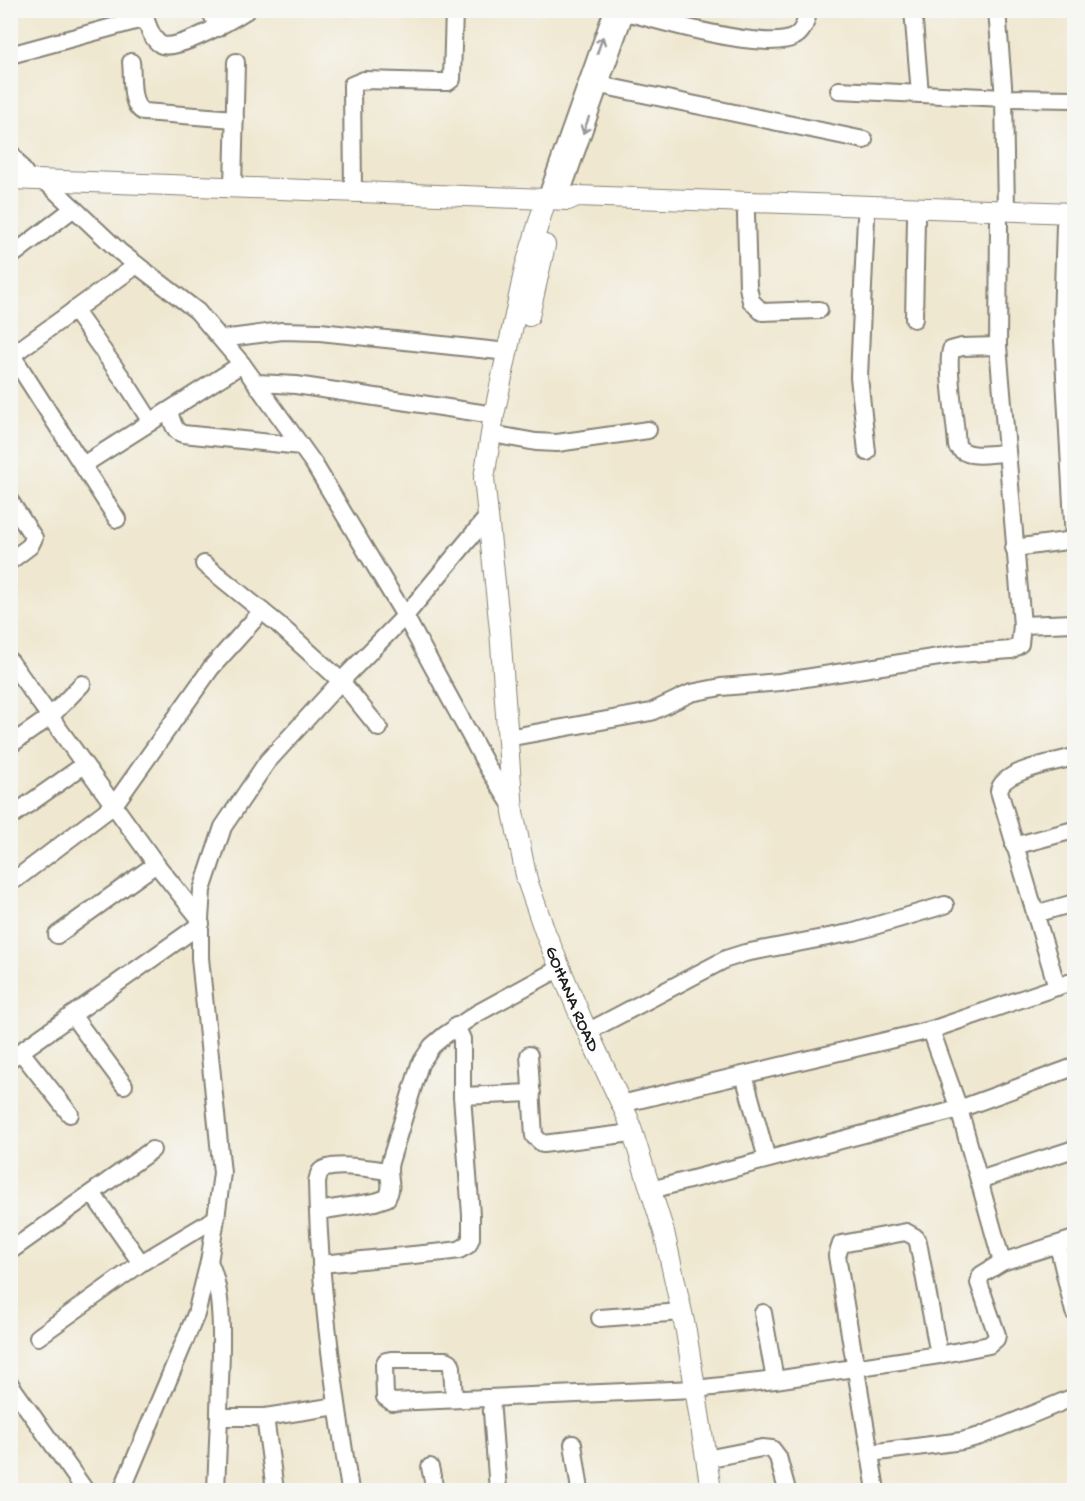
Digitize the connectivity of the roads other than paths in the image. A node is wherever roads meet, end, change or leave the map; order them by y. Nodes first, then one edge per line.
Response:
1 (210, 10) edge
2 (247, 10) edge
3 (454, 10) edge
4 (809, 10) edge
5 (913, 10) edge
6 (997, 10) edge
7 (616, 11) edge
8 (144, 14) edge
9 (218, 28) junction
10 (10, 55) edge
11 (132, 62) dead end
12 (236, 62) dead end
13 (600, 85) junction
14 (838, 90) dead end
15 (920, 94) junction
16 (1004, 98) junction
17 (1074, 99) edge
18 (235, 119) junction
19 (864, 140) dead end
20 (10, 152) edge
21 (28, 179) edge
22 (233, 187) junction
23 (353, 192) junction
24 (558, 200) junction
25 (74, 208) junction
26 (746, 214) junction
27 (1003, 216) junction
28 (866, 218) junction
29 (916, 218) junction
30 (1071, 221) edge
31 (10, 257) edge
32 (137, 265) junction
33 (74, 310) junction
34 (819, 310) dead end
35 (914, 319) dead end
36 (222, 339) junction
37 (998, 346) junction
38 (508, 352) junction
39 (11, 354) edge
40 (242, 364) junction
41 (256, 383) junction
42 (169, 411) junction
43 (494, 415) junction
44 (151, 422) junction
45 (648, 430) dead end
46 (503, 436) junction
47 (301, 446) junction
48 (867, 452) dead end
49 (1006, 453) junction
50 (83, 465) junction
51 (488, 495) junction
52 (10, 501) edge
53 (489, 515) junction
54 (117, 519) dead end
55 (1014, 548) junction
56 (10, 561) edge
57 (204, 564) dead end
58 (262, 611) junction
59 (405, 616) junction
60 (1074, 623) edge
61 (1023, 625) junction
62 (13, 669) edge
63 (341, 681) junction
64 (82, 684) dead end
65 (50, 717) junction
66 (379, 728) dead end
67 (507, 738) junction
68 (10, 746) edge
69 (1074, 758) edge
70 (84, 765) junction
71 (114, 805) junction
72 (512, 806) junction
73 (10, 817) edge
74 (1074, 830) edge
75 (1014, 846) junction
76 (156, 864) junction
77 (16, 879) dead end
78 (1074, 903) edge
79 (945, 904) dead end
80 (1035, 914) junction
81 (200, 922) junction
82 (57, 935) dead end
83 (560, 968) junction
84 (1074, 981) edge
85 (1057, 987) junction
86 (72, 1015) junction
87 (456, 1026) junction
88 (931, 1030) junction
89 (587, 1032) junction
90 (16, 1055) edge
91 (529, 1055) dead end
92 (1074, 1067) edge
93 (744, 1075) junction
94 (124, 1085) dead end
95 (532, 1093) junction
96 (462, 1095) junction
97 (621, 1104) junction
98 (959, 1109) junction
99 (70, 1114) dead end
100 (632, 1133) junction
101 (1074, 1149) edge
102 (152, 1150) dead end
103 (767, 1159) junction
104 (387, 1171) junction
105 (979, 1180) junction
106 (651, 1190) junction
107 (92, 1193) junction
108 (318, 1211) junction
109 (216, 1218) junction
110 (1074, 1239) edge
111 (1058, 1245) junction
112 (10, 1251) edge
113 (209, 1262) junction
114 (1002, 1262) junction
115 (141, 1263) junction
116 (321, 1264) junction
117 (682, 1312) junction
118 (1074, 1312) edge
119 (763, 1313) dead end
120 (600, 1318) dead end
121 (38, 1336) dead end
122 (939, 1355) junction
123 (855, 1367) junction
124 (775, 1380) junction
125 (10, 1384) edge
126 (695, 1389) junction
127 (1074, 1397) edge
128 (454, 1399) junction
129 (491, 1399) junction
130 (337, 1406) junction
131 (219, 1417) junction
132 (265, 1417) junction
133 (573, 1444) dead end
134 (870, 1453) junction
135 (706, 1459) junction
136 (430, 1467) dead end
137 (85, 1491) edge
138 (122, 1491) edge
139 (216, 1491) edge
140 (275, 1491) edge
141 (350, 1491) edge
142 (435, 1491) edge
143 (498, 1491) edge
144 (580, 1491) edge
145 (711, 1491) edge
146 (787, 1491) edge
147 (876, 1491) edge

1 - 9 street
2 - 9 street
3 - 23 street
4 - 7 street
5 - 15 street
6 - 16 street
7 - 13 street
24 -> 7 street
8 - 9 street
8 - 10 street
11 - 18 street
12 - 18 street
13 - 19 street
13 -> 24 street
14 - 15 street
15 - 16 street
16 - 17 street
16 - 27 street
18 - 22 street
20 - 21 street
21 - 22 main road
21 - 25 street
22 - 23 main road
23 - 24 main road
24 - 26 main road
24 - 27 main road
24 - 38 main road, GOHANA ROAD
24 - 46 main road
25 - 31 street
25 - 32 street
26 - 28 main road
26 - 34 street
27 - 29 main road
27 - 30 main road
27 - 37 street
28 - 29 main road
28 - 48 street
29 - 35 street
30 - 55 street
32 - 33 street
32 - 36 street
33 - 39 street
33 - 44 street
36 - 38 street
36 - 40 street
37 - 49 street
37 - 49 street
38 - 43 main road, GOHANA ROAD
39 - 50 street
40 - 41 street
40 - 42 street
41 - 43 street
41 - 47 street
42 - 44 street
42 - 47 street
43 - 51 main road, GOHANA ROAD
44 - 50 street
45 - 46 street
46 - 51 main road
47 - 59 street
49 - 55 street
50 - 54 street
51 - 53 main road, GOHANA ROAD
52 - 56 street
53 - 59 street
53 - 67 main road, GOHANA ROAD
55 - 61 street
57 - 58 street
58 - 63 street
58 - 71 street
59 - 63 street
59 - 72 street
60 - 61 street
61 - 67 street
62 - 65 street
63 - 66 street
63 - 81 street
64 - 65 street
65 - 68 street
65 - 70 street
67 - 72 main road, GOHANA ROAD
69 - 75 street
70 - 71 street
70 - 73 street
71 - 76 street
71 - 77 street
72 - 83 main road, GOHANA ROAD
74 - 75 street
75 - 80 street
76 - 81 street
76 - 82 street
78 - 80 street
79 - 89 street
80 - 85 street
81 - 86 street
81 - 109 street
83 - 87 street
83 - 89 main road, GOHANA ROAD
84 - 85 street
85 - 88 street
86 - 90 street
86 - 94 street
87 - 96 street
87 - 104 street
88 - 93 street
88 - 98 street
89 - 97 main road, GOHANA ROAD
90 - 99 street
91 - 95 street
92 - 98 street
93 - 97 street
93 - 103 street
95 - 96 street
95 - 100 street
96 - 116 street
97 - 100 main road, GOHANA ROAD
98 - 103 street
98 - 105 street
100 - 106 main road, GOHANA ROAD
101 - 105 street
102 - 107 street
103 - 106 street
104 - 108 street
104 - 108 street
105 - 114 street
106 - 117 main road, GOHANA ROAD
107 - 112 street
107 - 115 street
108 - 116 street
109 - 113 street
109 - 115 street
110 - 111 street
111 - 114 street
111 - 118 street
113 - 131 street
113 - 138 street
114 - 122 street
115 - 121 street
116 - 130 street
117 - 120 street
117 - 126 main road, GOHANA ROAD
119 - 124 street
122 - 123 street
122 - 123 street
123 - 124 street
123 - 134 street
124 - 126 street
125 - 137 street
126 - 129 street
126 - 135 main road, GOHANA ROAD
127 - 134 street
128 - 128 street
128 - 129 street
129 - 143 street
130 - 132 street
130 - 141 street
131 - 132 street
131 - 139 street
132 - 140 street
133 - 144 street
134 - 147 street
135 - 145 main road, GOHANA ROAD
135 - 146 street
136 - 142 street

